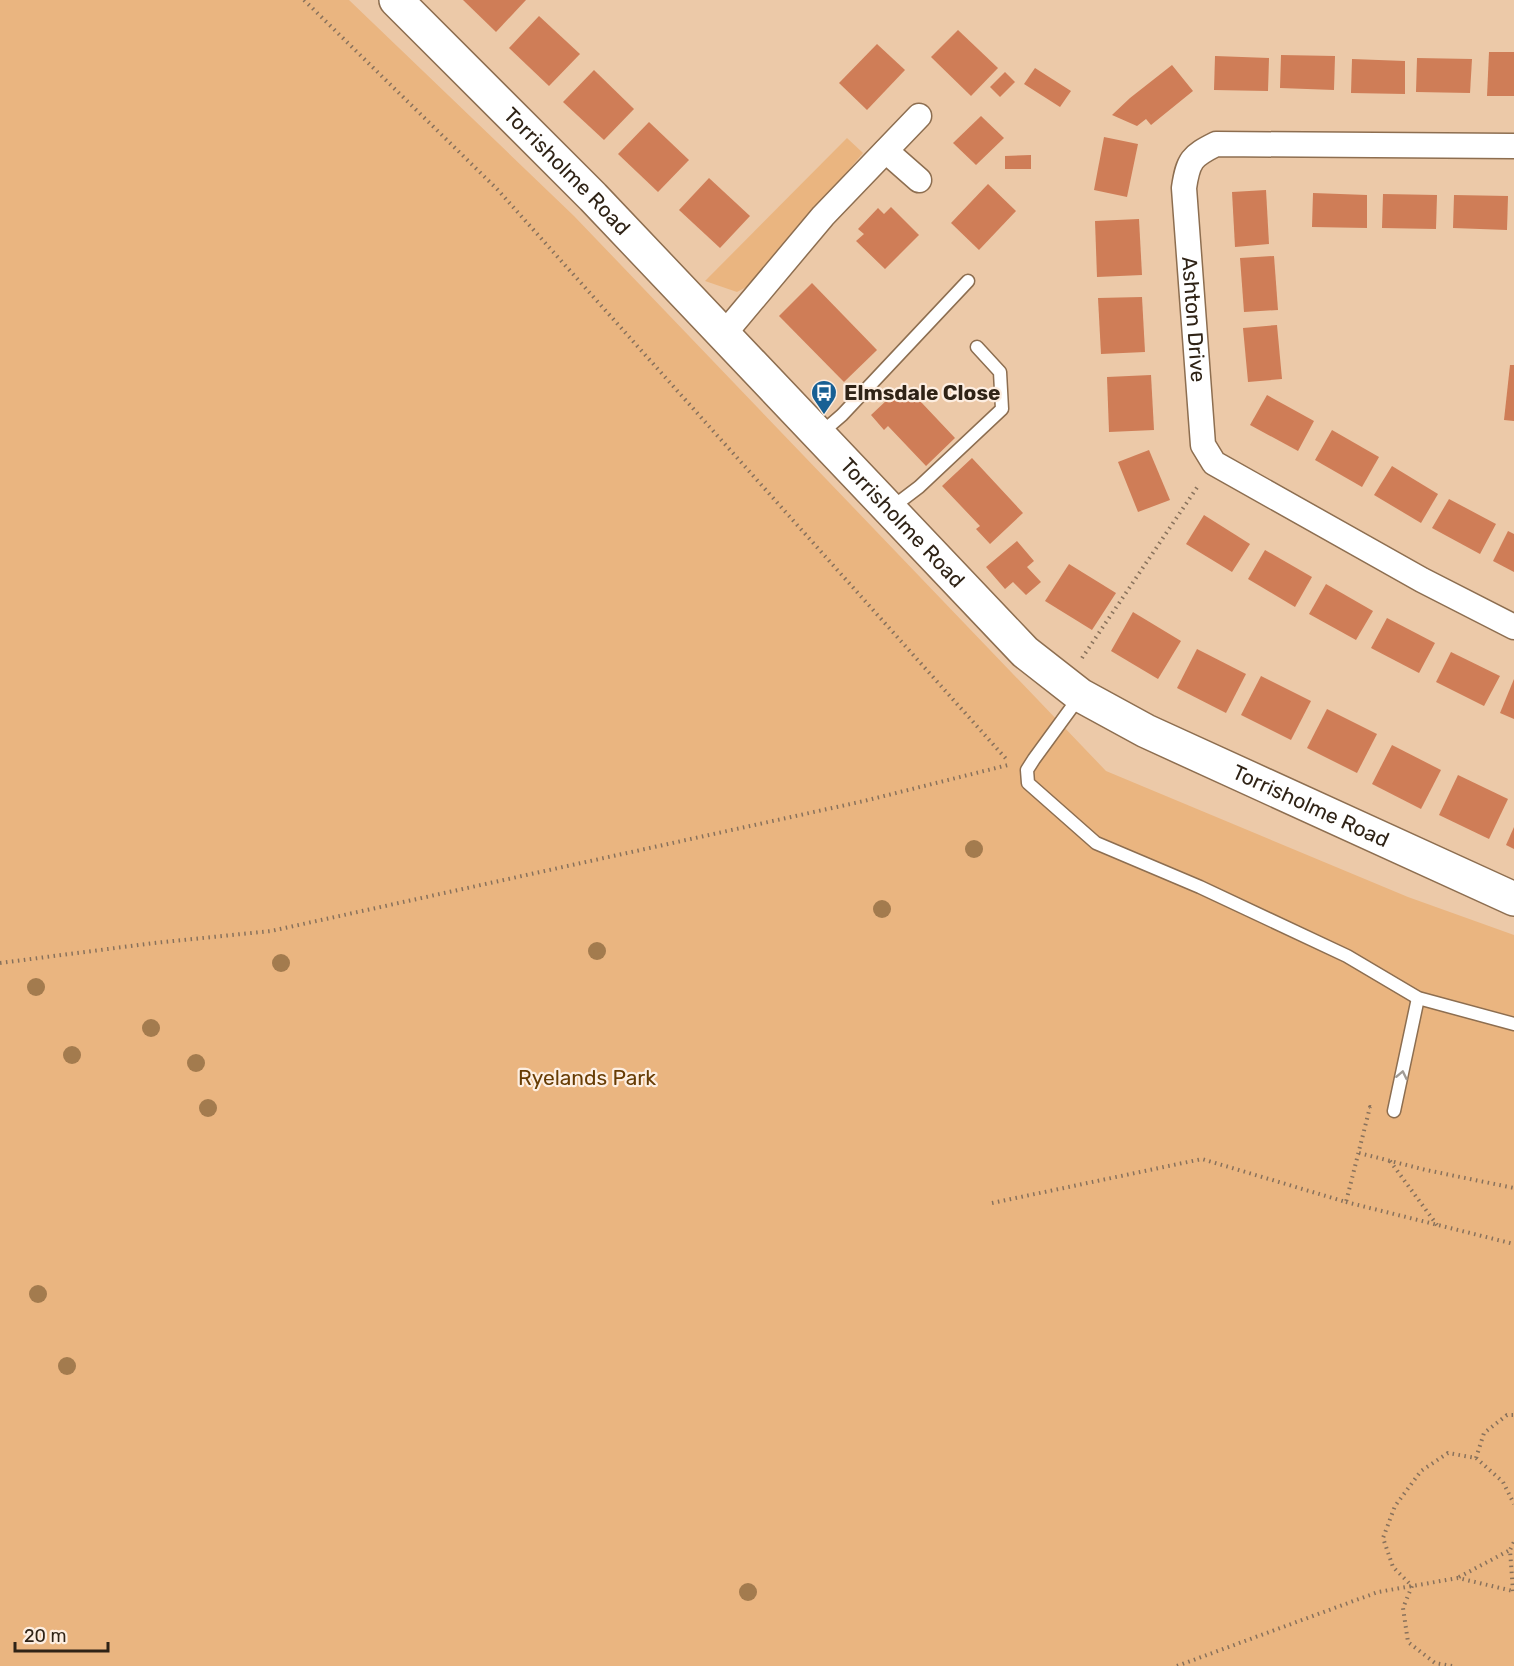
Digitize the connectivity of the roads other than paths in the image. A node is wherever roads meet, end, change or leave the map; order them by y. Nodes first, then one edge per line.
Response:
1 (396, 0) edge
2 (919, 116) dead end
3 (1514, 146) edge
4 (886, 151) junction
5 (919, 180) dead end
6 (968, 281) dead end
7 (724, 334) junction
8 (976, 347) dead end
9 (819, 435) junction
10 (890, 510) junction
11 (1514, 627) edge
12 (1073, 689) junction
13 (1514, 899) edge
14 (1418, 998) junction
15 (1514, 1024) edge
16 (1394, 1111) road end

1 - 7 main road, Torrisholme Road
2 - 4 street
3 - 11 street, Ashton Drive
4 - 5 street
4 - 7 street
6 - 9 lane
7 - 9 main road, Torrisholme Road
8 - 10 lane
9 - 10 main road, Torrisholme Road
10 - 12 main road, Torrisholme Road
12 - 13 main road, Torrisholme Road
12 - 14 lane
14 - 15 lane
16 -> 14 lane

